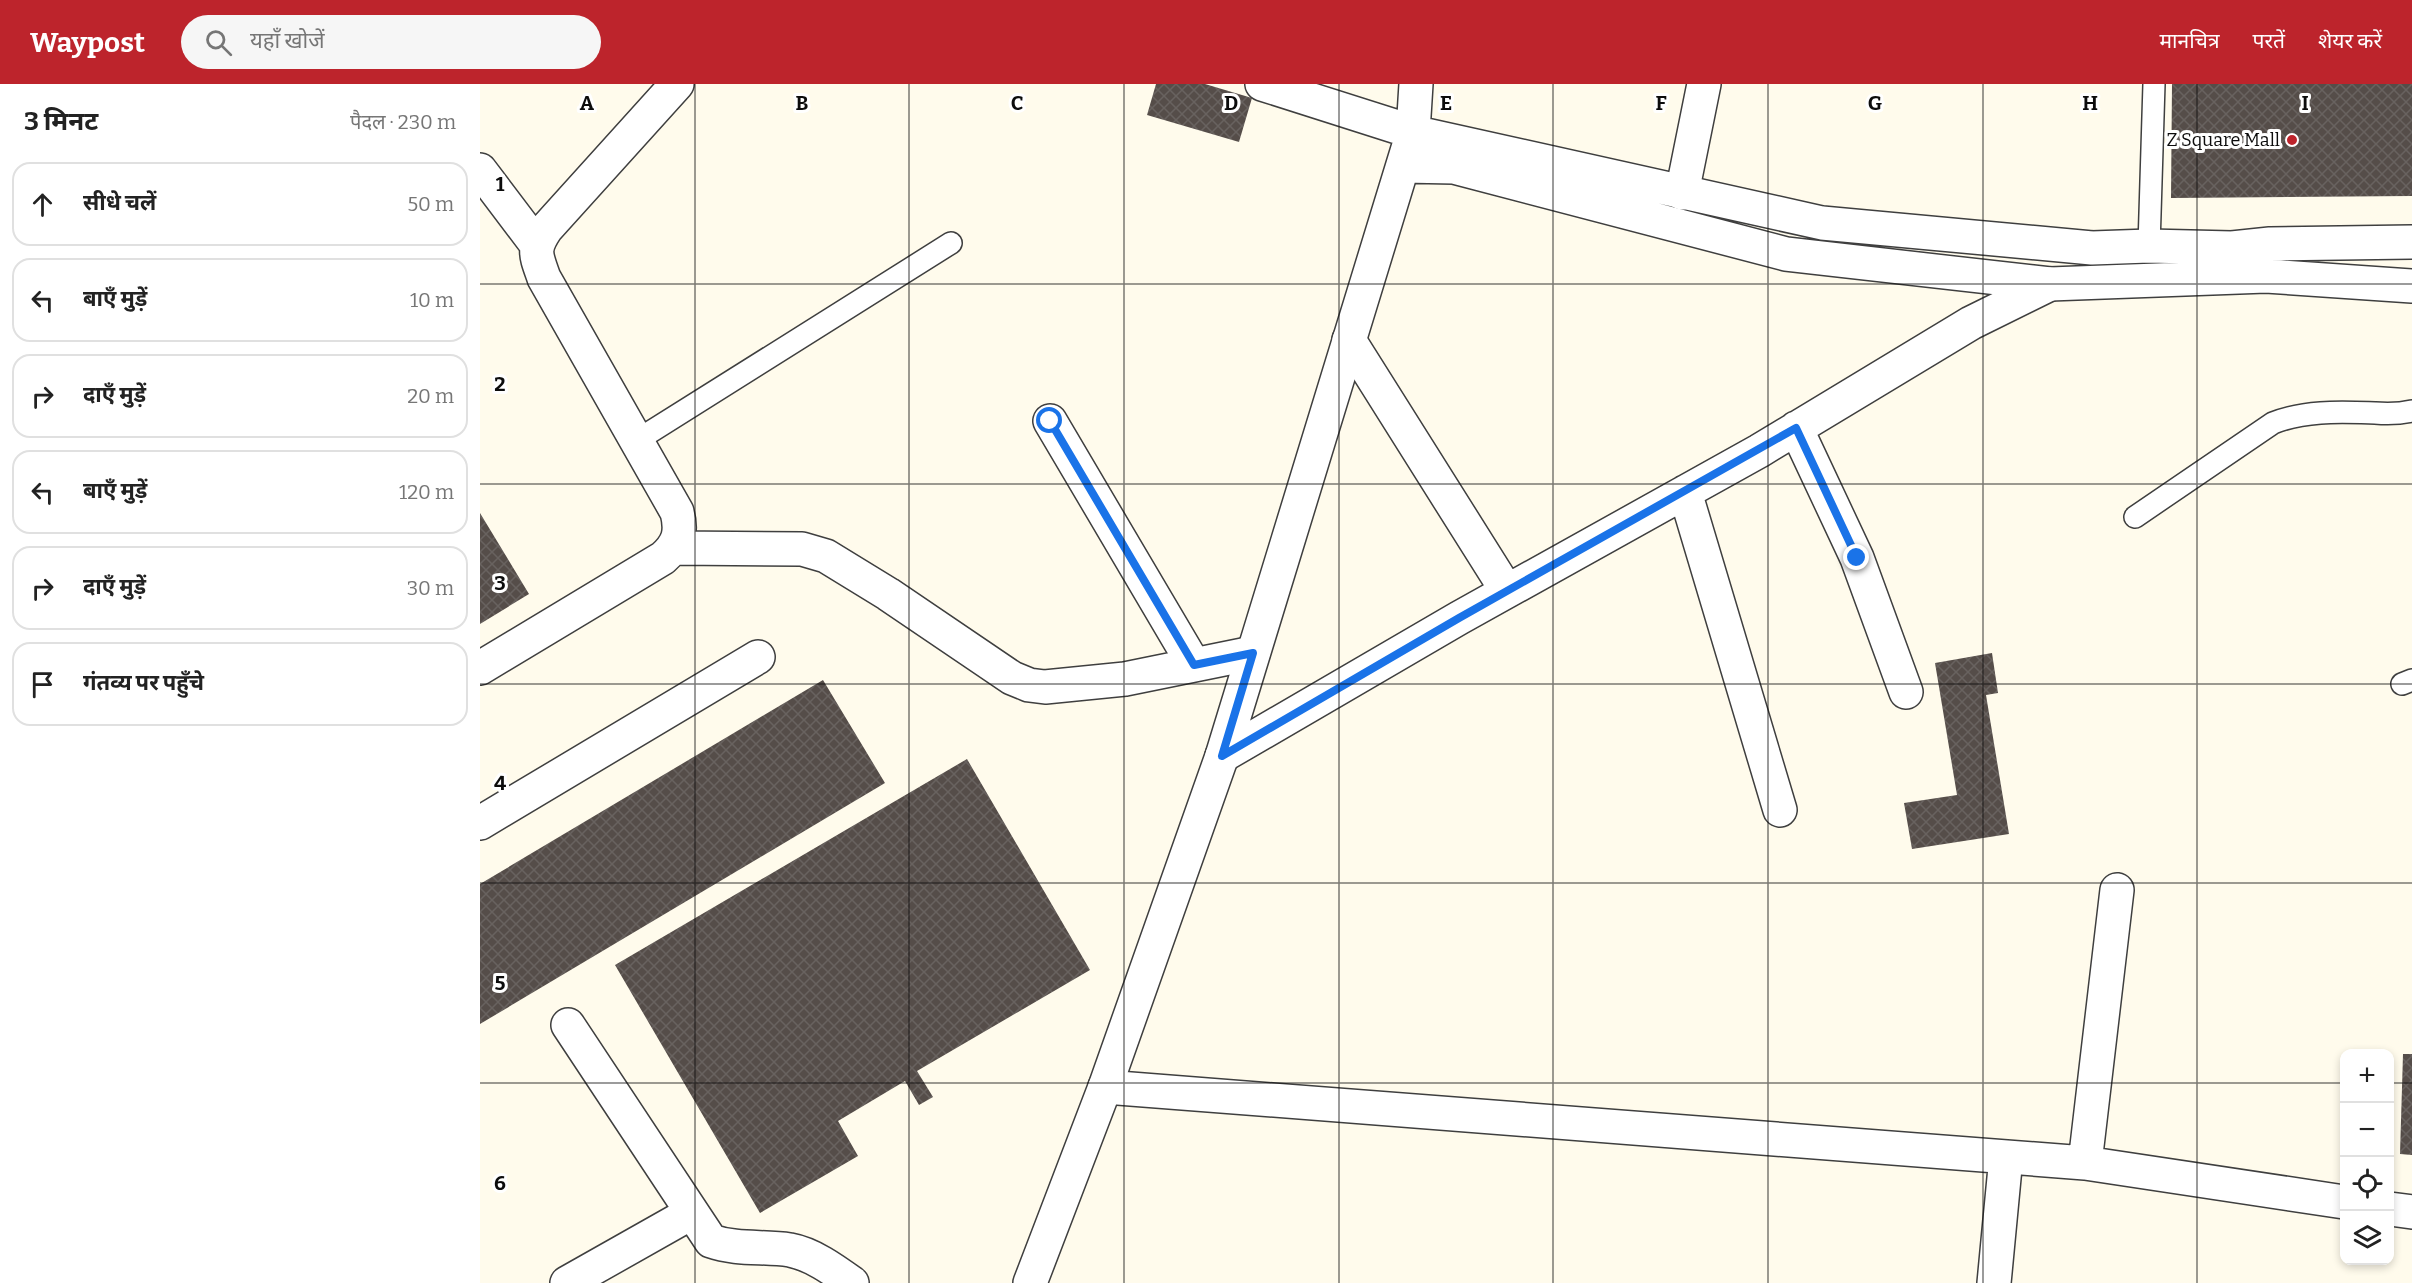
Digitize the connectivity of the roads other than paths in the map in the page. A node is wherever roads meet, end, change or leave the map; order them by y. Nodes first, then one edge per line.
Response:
1 (676, 84) edge
2 (1262, 84) edge
3 (1416, 84) edge
4 (1704, 84) edge
5 (2154, 84) edge
6 (1413, 132) junction
7 (1402, 166) junction
8 (480, 170) edge
9 (1682, 193) junction
10 (2412, 242) edge
11 (951, 243) dead end
12 (536, 244) junction
13 (2149, 246) junction
14 (2050, 284) junction
15 (2412, 286) edge
16 (1349, 340) junction
17 (2412, 411) edge
18 (1050, 421) dead end
19 (1796, 428) junction
20 (636, 441) junction
21 (1685, 492) junction
22 (2135, 517) dead end
23 (674, 548) junction
24 (1507, 591) junction
25 (1253, 653) junction
26 (758, 657) dead end
27 (1194, 665) junction
28 (480, 668) edge
29 (1906, 692) dead end
30 (1222, 756) junction
31 (1780, 810) dead end
32 (480, 823) edge
33 (2117, 890) dead end
34 (568, 1025) dead end
35 (1105, 1087) junction
36 (2006, 1157) junction
37 (2085, 1162) junction
38 (2340, 1201) edge
39 (2394, 1210) edge
40 (2412, 1212) edge
41 (692, 1213) junction
42 (567, 1283) edge
43 (852, 1283) edge
44 (1030, 1283) edge
45 (1994, 1283) edge

1 - 12 street
2 - 6 street
3 - 6 street
4 - 9 street
5 - 13 lane
6 - 7 street
6 - 9 street
7 - 14 street
7 - 16 street
8 - 12 street
9 - 13 street
10 - 13 street
11 - 20 lane
12 - 20 street
14 - 15 street
14 - 19 street
16 - 24 street
16 - 25 street
17 - 22 lane
18 - 27 street
19 - 21 street
19 - 29 street
20 - 23 street
21 - 24 street
21 - 31 street
23 - 27 street
23 - 28 street
24 - 30 street
25 - 27 street
25 - 30 street
26 - 32 street
30 - 35 street
33 - 37 street
34 - 41 street
35 - 36 street
35 - 44 street
36 - 37 street
36 - 45 street
37 - 38 street
39 - 40 street
41 - 42 street
41 - 43 street

